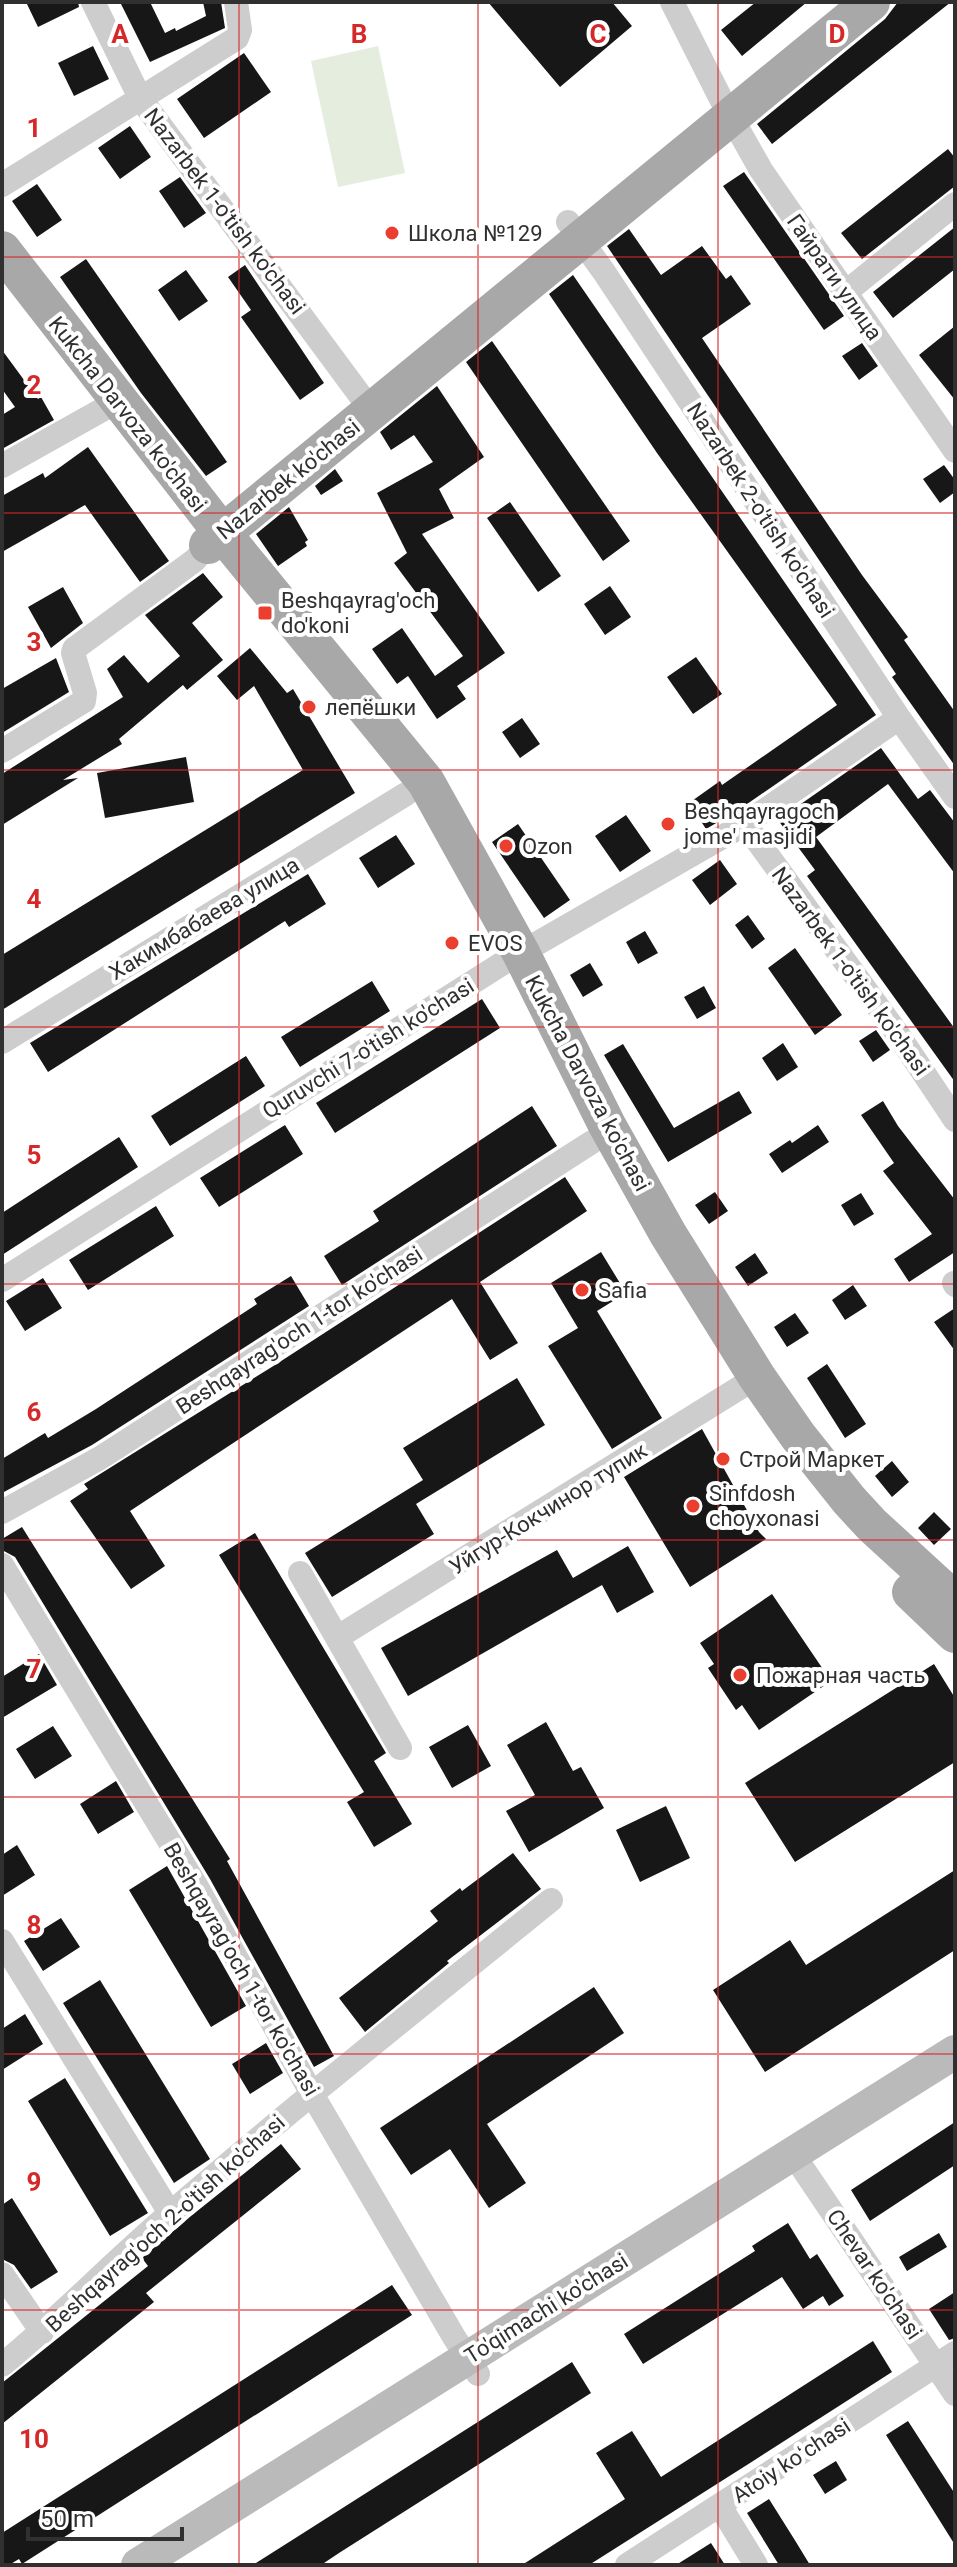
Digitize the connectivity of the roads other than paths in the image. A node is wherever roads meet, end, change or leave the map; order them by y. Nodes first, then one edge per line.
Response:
1 (93, 2) edge
2 (236, 2) edge
3 (672, 2) edge
4 (841, 2) edge
5 (871, 2) edge
6 (140, 98) junction
7 (726, 107) junction
8 (2, 185) edge
9 (955, 204) edge
10 (574, 230) junction
11 (2, 250) edge
12 (2, 285) edge
13 (846, 292) junction
14 (365, 402) junction
15 (109, 406) junction
16 (955, 451) edge
17 (2, 466) edge
18 (213, 532) junction
19 (899, 718) junction
20 (2, 751) edge
21 (406, 794) junction
22 (955, 797) edge
23 (745, 824) junction
24 (512, 958) junction
25 (2, 1042) edge
26 (955, 1120) edge
27 (592, 1142) junction
28 (2, 1280) edge
29 (748, 1383) junction
30 (2, 1512) edge
31 (2, 1565) edge
32 (300, 1573) dead end
33 (955, 1601) edge
34 (955, 1634) edge
35 (338, 1637) junction
36 (400, 1748) dead end
37 (551, 1900) dead end
38 (2, 1941) edge
39 (955, 2052) edge
40 (955, 2073) edge
41 (312, 2094) junction
42 (798, 2162) junction
43 (170, 2213) junction
44 (2, 2274) edge
45 (42, 2332) junction
46 (946, 2359) edge
47 (2, 2365) edge
48 (473, 2366) junction
49 (955, 2394) edge
50 (720, 2506) junction
51 (138, 2565) edge
52 (176, 2565) edge
53 (627, 2565) edge
54 (756, 2565) edge

1 - 6 street, Nazarbek 1-o'tish ko'chasi
2 - 6 street
3 - 7 street, Гайрати улица
4 - 7 main road, Nazarbek ko'chasi
5 - 7 main road, Nazarbek ko'chasi
6 - 8 street
6 - 14 street, Nazarbek 1-o'tish ko'chasi
7 - 10 main road, Nazarbek ko'chasi
7 - 13 street, Гайрати улица
9 - 13 street
10 - 14 main road, Nazarbek ko'chasi
10 - 19 street, Nazarbek 2-o'tish ko'chasi
11 - 15 main road, Kukcha Darvoza ko'chasi
12 - 15 main road, Kukcha Darvoza ko'chasi
13 - 16 street, Гайрати улица
14 - 18 main road, Nazarbek ko'chasi
15 - 17 street
15 - 18 main road, Kukcha Darvoza ko'chasi
18 - 20 street
18 - 21 main road, Kukcha Darvoza ko'chasi
18 - 24 main road, Kukcha Darvoza ko'chasi
19 - 22 street, Nazarbek 2-o'tish ko'chasi
19 - 23 street, Quruvchi 7-o'tish ko'chasi
21 - 24 main road, Kukcha Darvoza ko'chasi
21 - 25 street, Хакимбабаева улица
23 - 24 street, Quruvchi 7-o'tish ko'chasi
23 - 26 street, Nazarbek 1-o'tish ko'chasi
24 - 27 main road, Kukcha Darvoza ko'chasi
24 - 28 street, Quruvchi 7-o'tish ko'chasi
24 - 29 main road, Kukcha Darvoza ko'chasi
27 - 29 main road, Kukcha Darvoza ko'chasi
27 - 30 street, Beshqayrag'och 1-tor ko'chasi
29 - 33 main road, Kukcha Darvoza ko'chasi
29 - 34 main road, Kukcha Darvoza ko'chasi
29 - 35 street, Уйгур-Кокчинор тупик
31 - 41 street, Beshqayrag'och 1-tor ko'chasi
32 - 35 street
35 - 36 street
37 - 41 street, Beshqayrag'och 2-o'tish ko'chasi
38 - 43 street
39 - 42 main road, To'qimachi ko'chasi
40 - 42 main road, To'qimachi ko'chasi
41 - 43 street, Beshqayrag'och 2-o'tish ko'chasi
41 - 48 street, Beshqayrag'och 1-tor ko'chasi
42 - 46 street, Chevar ko'chasi
42 - 48 main road, To'qimachi ko'chasi
43 - 45 street, Beshqayrag'och 2-o'tish ko'chasi
44 - 45 street
45 - 47 street, Beshqayrag'och 2-o'tish ko'chasi
46 - 49 street, Chevar ko'chasi
46 - 50 street, Atoiy koʻchasi
48 - 51 main road, To'qimachi ko'chasi
48 - 52 main road, To'qimachi ko'chasi
50 - 53 street, Atoiy koʻchasi
50 - 54 street

